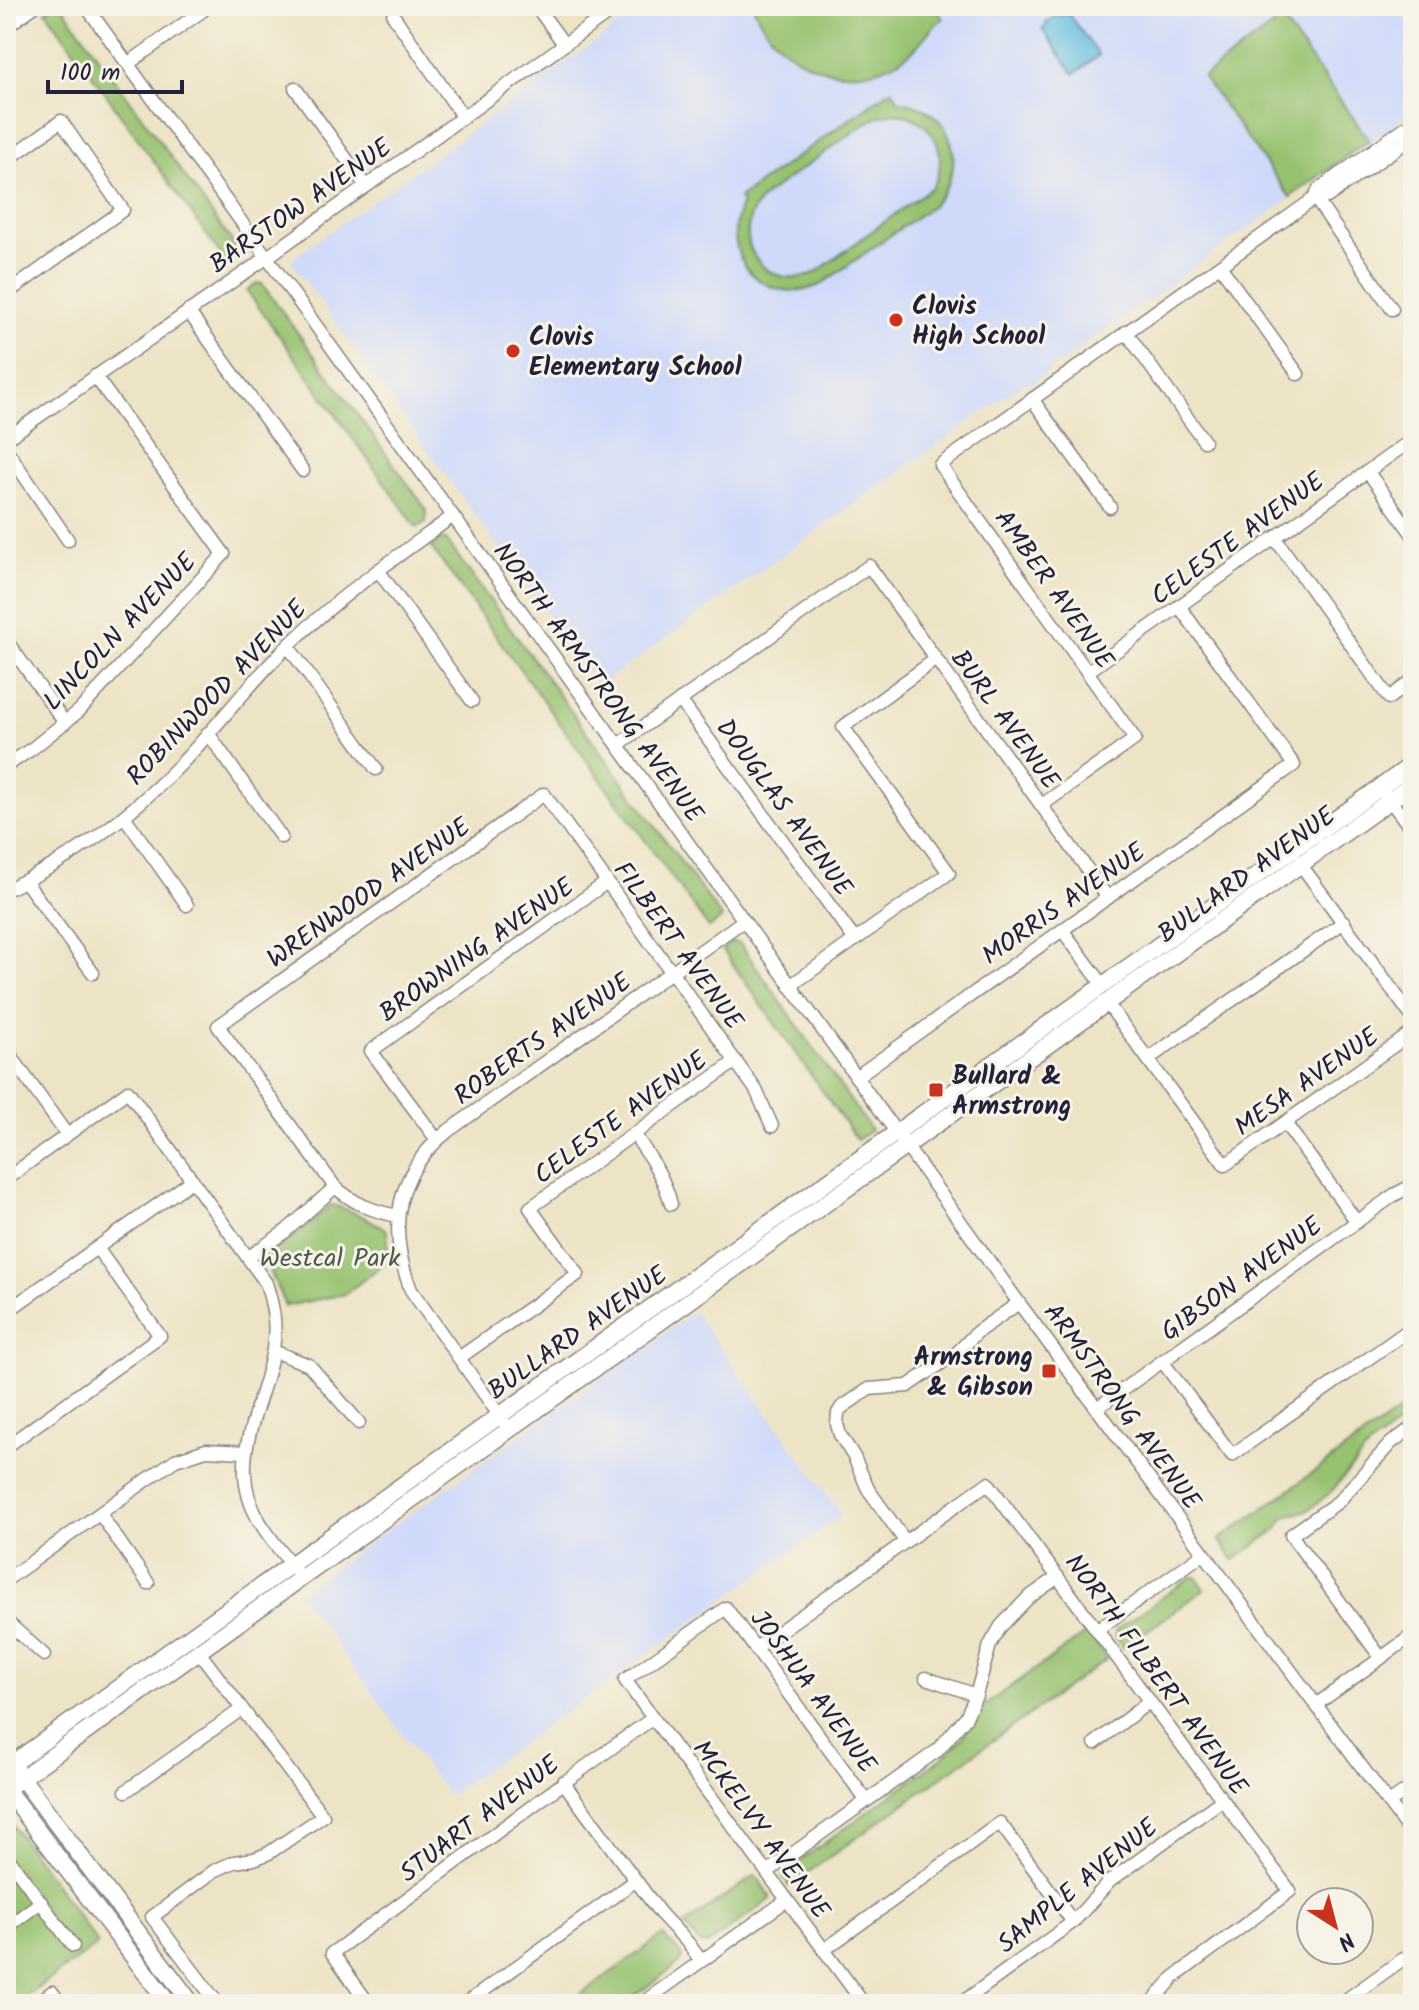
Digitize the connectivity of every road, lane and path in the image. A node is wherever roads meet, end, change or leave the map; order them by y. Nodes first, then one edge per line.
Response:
1 (35, 6) edge
2 (86, 6) edge
3 (209, 6) edge
4 (536, 6) edge
5 (618, 6) edge
6 (393, 15) dead end
7 (6, 27) edge
8 (564, 44) junction
9 (129, 63) junction
10 (295, 88) dead end
11 (463, 117) junction
12 (1413, 122) edge
13 (1396, 134) junction
14 (1412, 139) edge
15 (6, 161) edge
16 (366, 186) junction
17 (1315, 198) junction
18 (266, 258) junction
19 (1220, 266) junction
20 (6, 294) edge
21 (1392, 309) dead end
22 (188, 311) junction
23 (1126, 332) junction
24 (1298, 374) dead end
25 (95, 376) junction
26 (1032, 399) junction
27 (6, 439) edge
28 (1413, 439) edge
29 (1204, 441) dead end
30 (6, 449) edge
31 (303, 471) dead end
32 (1368, 472) junction
33 (1110, 507) dead end
34 (453, 516) junction
35 (1413, 535) edge
36 (1275, 538) junction
37 (68, 540) dead end
38 (378, 570) junction
39 (1179, 606) junction
40 (6, 640) edge
41 (288, 646) junction
42 (936, 659) junction
43 (1087, 672) junction
44 (1413, 680) edge
45 (680, 700) junction
46 (472, 701) dead end
47 (65, 723) junction
48 (208, 733) junction
49 (619, 744) junction
50 (1413, 764) edge
51 (6, 766) edge
52 (376, 769) dead end
53 (1413, 784) edge
54 (544, 794) joint
55 (1385, 794) junction
56 (1042, 805) junction
57 (124, 816) junction
58 (1413, 831) edge
59 (281, 837) dead end
60 (1301, 865) junction
61 (25, 881) junction
62 (607, 882) junction
63 (6, 890) edge
64 (1108, 898) junction
65 (187, 905) dead end
66 (743, 921) junction
67 (1344, 922) junction
68 (1063, 931) junction
69 (1170, 938) junction
70 (855, 940) junction
71 (93, 973) dead end
72 (671, 973) junction
73 (1103, 985) junction
74 (790, 986) junction
75 (1107, 1003) junction
76 (1413, 1018) edge
77 (1413, 1032) edge
78 (6, 1049) edge
79 (1148, 1059) junction
80 (736, 1061) junction
81 (856, 1077) junction
82 (1285, 1123) junction
83 (772, 1126) dead end
84 (634, 1134) junction
85 (67, 1135) junction
86 (437, 1140) junction
87 (902, 1140) junction
88 (6, 1179) edge
89 (193, 1180) junction
90 (1413, 1185) edge
91 (335, 1187) junction
92 (671, 1204) dead end
93 (398, 1216) junction
94 (1357, 1222) junction
95 (97, 1248) junction
96 (249, 1257) junction
97 (1019, 1303) junction
98 (6, 1312) edge
99 (1413, 1327) edge
100 (273, 1351) junction
101 (459, 1358) junction
102 (1162, 1361) junction
103 (1097, 1408) junction
104 (359, 1423) dead end
105 (505, 1423) junction
106 (1413, 1427) edge
107 (6, 1447) edge
108 (245, 1452) junction
109 (100, 1514) junction
110 (905, 1541) junction
111 (1204, 1553) junction
112 (296, 1572) junction
113 (1058, 1577) junction
114 (6, 1580) edge
115 (148, 1583) dead end
116 (236, 1604) junction
117 (6, 1621) edge
118 (1098, 1629) junction
119 (1413, 1635) edge
120 (756, 1648) junction
121 (199, 1652) junction
122 (44, 1655) dead end
123 (1381, 1658) junction
124 (926, 1678) dead end
125 (625, 1680) joint
126 (976, 1695) junction
127 (1149, 1702) junction
128 (1317, 1704) junction
129 (242, 1709) junction
130 (653, 1718) junction
131 (1095, 1743) dead end
132 (8, 1763) edge
133 (21, 1778) junction
134 (563, 1782) junction
135 (1413, 1786) edge
136 (6, 1789) edge
137 (126, 1791) dead end
138 (866, 1800) junction
139 (1222, 1800) junction
140 (1389, 1803) junction
141 (1413, 1836) edge
142 (6, 1855) edge
143 (767, 1872) junction
144 (635, 1881) junction
145 (787, 1900) junction
146 (41, 1902) junction
147 (1073, 1922) junction
148 (6, 1928) edge
149 (73, 1946) dead end
150 (824, 1950) junction
151 (1413, 1952) edge
152 (701, 1961) junction
153 (1156, 2002) edge
154 (36, 2004) edge
155 (61, 2004) edge
156 (169, 2004) edge
157 (192, 2004) edge
158 (218, 2004) edge
159 (369, 2004) edge
160 (465, 2004) edge
161 (641, 2004) edge
162 (864, 2004) edge
163 (960, 2004) edge
164 (1340, 2004) edge

1 - 7 street
2 - 9 street
3 - 9 street
4 - 8 street
5 - 8 street, BARSTOW AVENUE
6 - 11 street
8 - 11 street, BARSTOW AVENUE
9 - 18 street
10 - 16 street
11 - 16 street, BARSTOW AVENUE
12 - 13 street
13 - 14 street
13 - 17 street
14 - 17 street
15 - 20 street
16 - 18 street, BARSTOW AVENUE
17 - 19 street
17 - 21 street
18 - 22 street, BARSTOW AVENUE
18 - 34 street, NORTH ARMSTRONG AVENUE
19 - 23 street
19 - 24 street
22 - 25 street, BARSTOW AVENUE
22 - 31 street
23 - 26 street
23 - 29 street
25 - 27 street, BARSTOW AVENUE
25 - 47 street, LINCOLN AVENUE
26 - 33 street
26 - 43 street, AMBER AVENUE
28 - 32 street, CELESTE AVENUE
30 - 37 street
32 - 35 street
32 - 36 street, CELESTE AVENUE
34 - 38 street, ROBINWOOD AVENUE
34 - 49 street, NORTH ARMSTRONG AVENUE
36 - 39 street, CELESTE AVENUE
36 - 44 street
38 - 41 street, ROBINWOOD AVENUE
38 - 46 street
39 - 43 street, CELESTE AVENUE
39 - 64 street, MORRIS AVENUE
40 - 47 street
41 - 48 street, ROBINWOOD AVENUE
41 - 52 street
42 - 45 street, BURL AVENUE
42 - 56 street, BURL AVENUE
42 - 70 street
43 - 56 street, AMBER AVENUE
45 - 49 street
45 - 70 street, DOUGLAS AVENUE
47 - 51 street, LINCOLN AVENUE
48 - 57 street, ROBINWOOD AVENUE
48 - 59 street
49 - 66 street, NORTH ARMSTRONG AVENUE
50 - 55 main road, BULLARD AVENUE
53 - 55 main road, BULLARD AVENUE
54 - 62 street, FILBERT AVENUE
54 - 91 street, WRENWOOD AVENUE
55 - 58 street
55 - 60 main road, BULLARD AVENUE
55 - 69 main road, BULLARD AVENUE
56 - 64 street, BURL AVENUE
57 - 61 street, ROBINWOOD AVENUE
57 - 65 street
60 - 67 street
60 - 75 main road, BULLARD AVENUE
61 - 63 street, ROBINWOOD AVENUE
61 - 71 street
62 - 72 street, FILBERT AVENUE
62 - 86 street, BROWNING AVENUE
64 - 68 street, MORRIS AVENUE
66 - 72 street, ROBERTS AVENUE
66 - 74 street, NORTH ARMSTRONG AVENUE
67 - 76 street
67 - 79 street
68 - 73 street
68 - 81 street, MORRIS AVENUE
69 - 73 main road, BULLARD AVENUE
69 - 75 main road, BULLARD AVENUE
70 - 74 street
72 - 80 street, FILBERT AVENUE
72 - 86 street, ROBERTS AVENUE
73 - 87 main road, BULLARD AVENUE
74 - 81 street, NORTH ARMSTRONG AVENUE
75 - 79 street
75 - 87 main road, BULLARD AVENUE
77 - 82 street, MESA AVENUE
78 - 85 street
79 - 82 street, MESA AVENUE
80 - 83 street, FILBERT AVENUE
80 - 84 street, CELESTE AVENUE
81 - 87 street, NORTH ARMSTRONG AVENUE
82 - 94 street
84 - 92 street
84 - 101 street, CELESTE AVENUE
85 - 88 street
85 - 89 street
86 - 93 street, ROBERTS AVENUE
87 - 97 street, ARMSTRONG AVENUE
87 - 105 main road, BULLARD AVENUE
89 - 95 street
89 - 96 street
90 - 94 street, GIBSON AVENUE
91 - 93 street
91 - 96 street
93 - 101 street
94 - 102 street, GIBSON AVENUE
95 - 98 street
95 - 107 street
96 - 100 street
97 - 103 street, ARMSTRONG AVENUE
97 - 110 street
99 - 102 street
100 - 104 street
100 - 108 street
101 - 105 street
102 - 103 street, GIBSON AVENUE
103 - 111 street, ARMSTRONG AVENUE
105 - 112 main road, BULLARD AVENUE
106 - 123 street
108 - 109 street
108 - 112 street
109 - 114 street
109 - 115 street
110 - 113 street, NORTH FILBERT AVENUE
110 - 120 street
111 - 118 street
111 - 128 street, ARMSTRONG AVENUE
112 - 116 main road, BULLARD AVENUE
112 - 121 main road, BULLARD AVENUE
113 - 118 street, NORTH FILBERT AVENUE
113 - 126 street
116 - 121 main road
116 - 132 main road, BULLARD AVENUE
117 - 122 street
118 - 127 street, NORTH FILBERT AVENUE
119 - 123 street
120 - 125 street, JOSHUA AVENUE
120 - 138 street, JOSHUA AVENUE
121 - 129 street
121 - 133 main road, BULLARD AVENUE
123 - 128 street
124 - 126 street
125 - 130 street, MCKELVY AVENUE
126 - 138 street
127 - 131 street
127 - 139 street, NORTH FILBERT AVENUE
128 - 140 street
129 - 137 street
129 - 158 street
130 - 134 street, STUART AVENUE
130 - 143 street, MCKELVY AVENUE
132 - 133 main road
133 - 136 main road, BULLARD AVENUE
133 - 157 main road
134 - 144 street
134 - 159 street, STUART AVENUE
135 - 140 street
136 - 156 main road
138 - 143 street
139 - 147 street, SAMPLE AVENUE
139 - 153 street, NORTH FILBERT AVENUE
140 - 141 street
142 - 146 street
143 - 145 street, MCKELVY AVENUE
144 - 152 street
144 - 160 street
145 - 150 street, MCKELVY AVENUE
145 - 152 street
146 - 148 street
146 - 149 street
147 - 150 street
147 - 163 street, SAMPLE AVENUE
150 - 162 street, MCKELVY AVENUE
151 - 164 street
152 - 161 street
154 - 155 street

